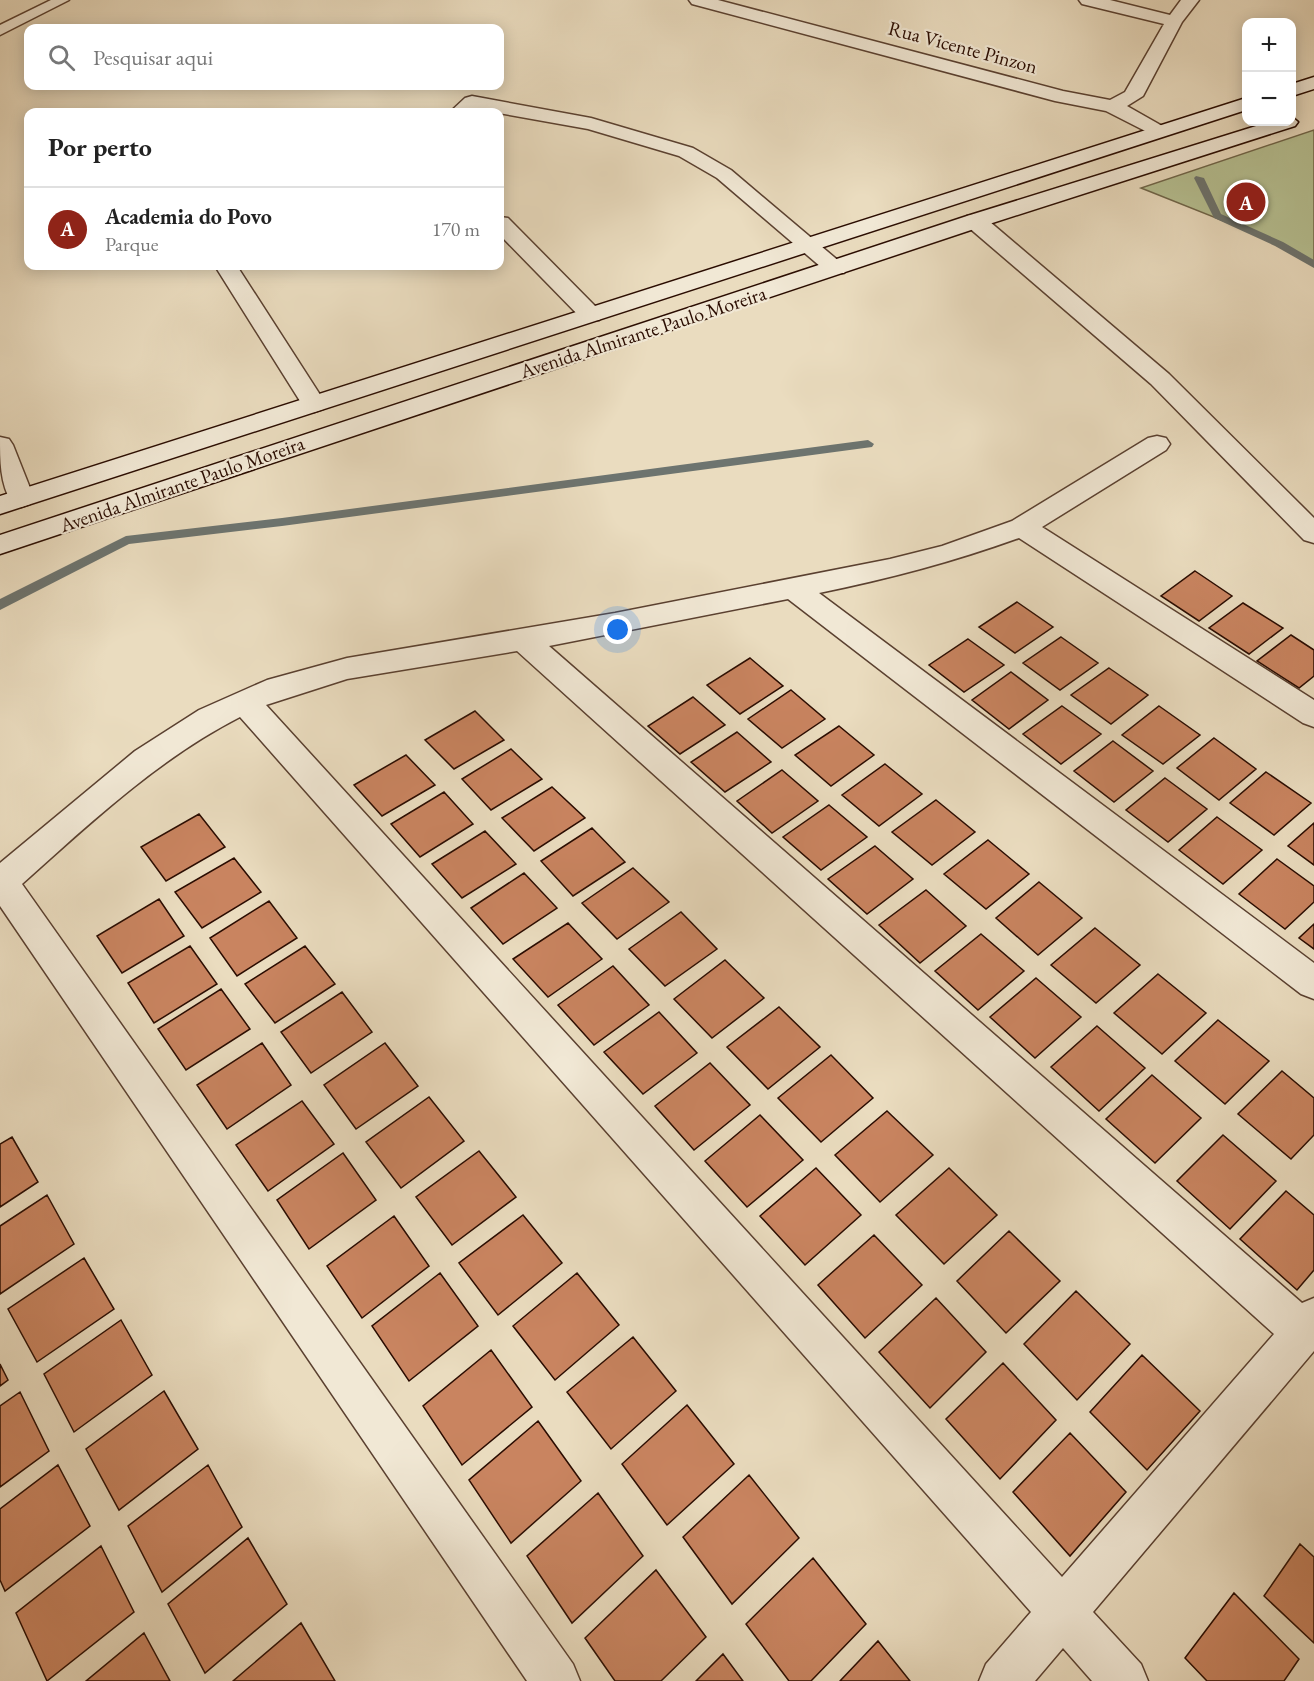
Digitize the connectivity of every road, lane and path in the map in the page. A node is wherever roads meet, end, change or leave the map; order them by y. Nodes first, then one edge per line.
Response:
1 (62, 0) edge
2 (698, 0) edge
3 (1088, 0) edge
4 (1190, 0) edge
5 (1174, 21) junction
6 (0, 31) edge
7 (1314, 84) edge
8 (1296, 89) edge
9 (1242, 105) edge
10 (1112, 106) junction
11 (464, 108) edge
12 (1275, 126) edge
13 (1157, 131) junction
14 (975, 221) junction
15 (504, 227) edge
16 (809, 244) junction
17 (836, 268) junction
18 (229, 270) edge
19 (591, 315) junction
20 (314, 404) junction
21 (1157, 444) dead end
22 (0, 445) edge
23 (10, 501) edge
24 (1022, 527) junction
25 (1314, 534) edge
26 (0, 546) edge
27 (793, 588) junction
28 (523, 640) junction
29 (244, 701) junction
30 (1314, 715) edge
31 (1, 883) edge
32 (1314, 983) edge
33 (1308, 1325) edge
34 (1062, 1612) junction
35 (556, 1681) edge
36 (1003, 1681) edge
37 (1124, 1681) edge

1 - 6 lane
2 - 10 street, Rua Vicente Pinzon
3 - 5 street
4 - 5 street
5 - 10 street
7 - 8 street
9 - 13 street, Avenida Almirante Paulo Moreira
10 - 13 street, Rua Vicente Pinzon
11 - 16 street
12 - 14 street, Avenida Almirante Paulo Moreira
13 - 16 street, Avenida Almirante Paulo Moreira
14 - 17 street, Avenida Almirante Paulo Moreira
14 - 25 street
15 - 19 street
16 - 17 street
16 - 19 street, Avenida Almirante Paulo Moreira
17 - 26 street, Avenida Almirante Paulo Moreira
18 - 20 street
19 - 20 street, Avenida Almirante Paulo Moreira
20 - 23 street, Avenida Almirante Paulo Moreira
21 - 24 street
22 - 23 street
24 - 27 street
24 - 30 street
27 - 28 street
27 - 32 street
28 - 29 street
28 - 33 street
29 - 31 street
29 - 34 street
31 - 35 street
33 - 34 street
34 - 36 street
34 - 37 street

